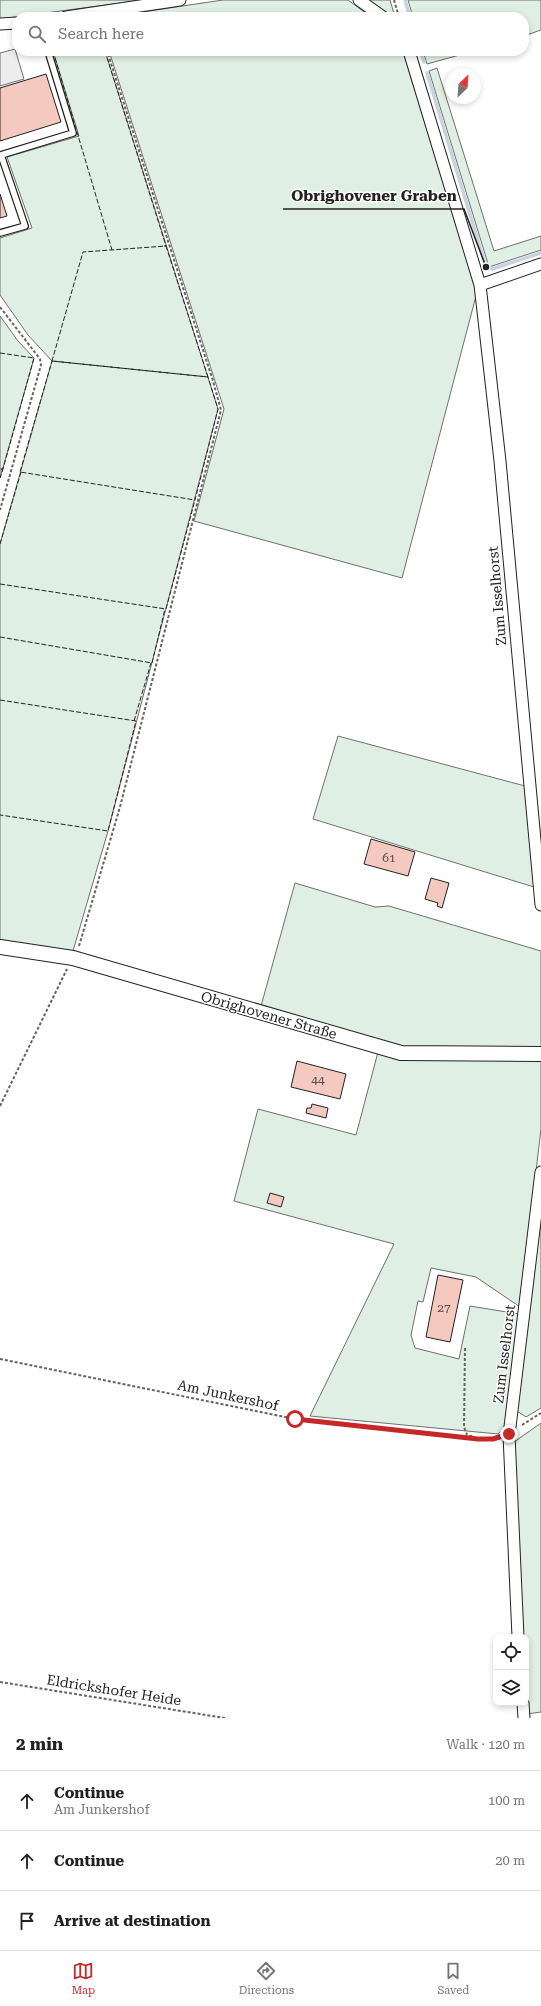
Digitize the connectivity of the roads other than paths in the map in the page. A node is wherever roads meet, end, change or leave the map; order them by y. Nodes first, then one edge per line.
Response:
1 (180, 0) edge
2 (359, 0) edge
3 (100, 12) edge
4 (376, 12) edge
5 (12, 23) edge
6 (0, 24) edge
7 (50, 56) edge
8 (411, 56) edge
9 (0, 233) edge
10 (541, 264) edge
11 (480, 285) junction
12 (541, 905) edge
13 (0, 947) edge
14 (541, 1054) edge
15 (541, 1172) edge
16 (518, 1634) edge
17 (523, 1706) edge
18 (524, 1718) edge

1 - 3 street
2 - 4 street
5 - 6 street
7 - 9 lane
8 - 11 street, Zum Isselhorst
10 - 11 street
11 - 12 street, Zum Isselhorst
13 - 14 street, Obrighovener Straße
15 - 16 street, Zum Isselhorst
17 - 18 street

